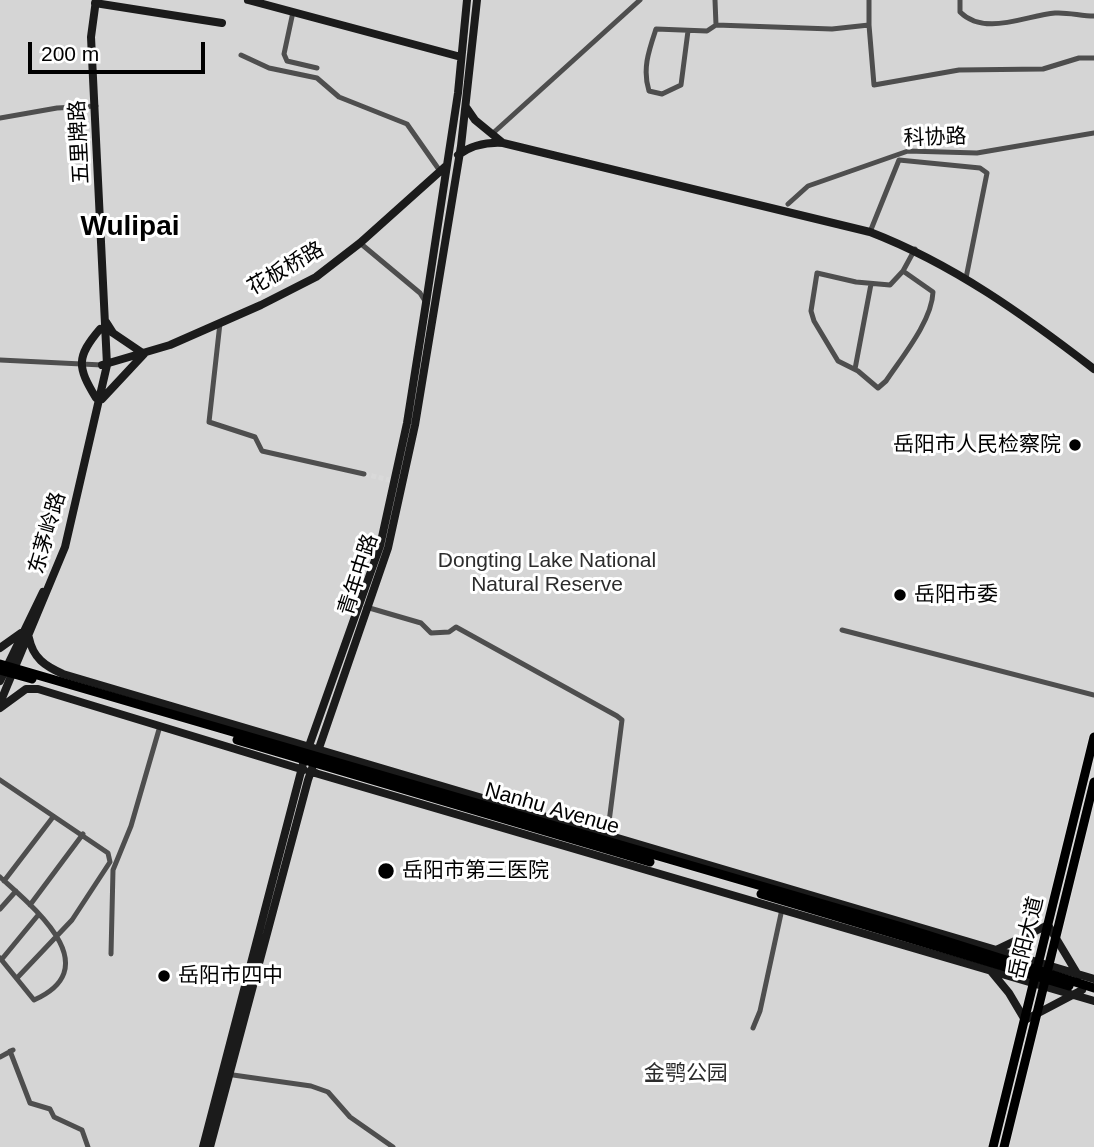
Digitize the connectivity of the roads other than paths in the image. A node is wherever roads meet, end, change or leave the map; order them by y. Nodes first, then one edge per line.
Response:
1 (248, 0) edge
2 (467, 0) edge
3 (477, 0) edge
4 (640, 0) edge
5 (715, 0) edge
6 (869, 0) edge
7 (960, 0) edge
8 (94, 1) edge
9 (293, 12) junction
10 (1094, 16) edge
11 (222, 23) dead end
12 (716, 25) junction
13 (869, 25) junction
14 (688, 31) junction
15 (240, 55) dead end
16 (461, 57) junction
17 (1094, 58) edge
18 (317, 68) dead end
19 (93, 107) junction
20 (466, 107) junction
21 (0, 118) edge
22 (1094, 133) edge
23 (492, 134) junction
24 (503, 143) junction
25 (459, 155) junction
26 (443, 169) junction
27 (788, 204) dead end
28 (870, 232) junction
29 (360, 243) junction
30 (915, 249) junction
31 (903, 271) junction
32 (966, 278) junction
33 (871, 284) junction
34 (426, 303) junction
35 (220, 323) junction
36 (103, 325) junction
37 (144, 354) junction
38 (0, 360) edge
39 (83, 363) junction
40 (105, 365) junction
41 (855, 369) junction
42 (1094, 369) edge
43 (99, 398) junction
44 (364, 474) tunnel mouth
45 (363, 606) junction
46 (27, 625) junction
47 (842, 631) dead end
48 (29, 638) junction
49 (0, 648) edge
50 (7, 669) edge
51 (0, 681) edge
52 (1094, 695) edge
53 (0, 703) edge
54 (0, 708) edge
55 (160, 726) junction
56 (1094, 737) edge
57 (310, 761) junction
58 (0, 780) edge
59 (1094, 782) edge
60 (53, 817) junction
61 (83, 834) junction
62 (605, 834) junction
63 (2, 879) edge
64 (16, 891) junction
65 (30, 905) junction
66 (0, 909) edge
67 (782, 909) junction
68 (39, 914) junction
69 (1048, 925) junction
70 (55, 934) junction
71 (1056, 937) junction
72 (999, 949) junction
73 (111, 954) dead end
74 (983, 957) junction
75 (1, 959) edge
76 (990, 970) junction
77 (1041, 974) junction
78 (1077, 974) junction
79 (17, 978) junction
80 (1094, 979) edge
81 (1087, 988) edge
82 (1094, 994) edge
83 (1073, 995) junction
84 (1094, 1001) edge
85 (1037, 1013) junction
86 (1025, 1020) junction
87 (753, 1027) dead end
88 (0, 1057) edge
89 (226, 1074) junction
90 (88, 1147) edge
91 (203, 1147) edge
92 (211, 1147) edge
93 (393, 1147) edge
94 (993, 1147) edge
95 (1004, 1147) edge

1 - 9 main road
2 - 16 main road, 青年中路
3 - 20 main road, 青年中路
4 - 23 street
5 - 12 street
6 - 13 street
7 - 10 street
8 - 11 main road
8 - 19 main road, 五里牌路
9 - 16 main road
9 - 18 street
12 - 13 street
12 - 14 street
13 - 17 street
14 - 14 street
15 - 26 street
16 - 26 main road, 青年中路
19 - 21 street
19 - 36 main road, 五里牌路
20 - 23 main road
20 - 25 main road, 青年中路
22 - 27 street, 科协路
23 - 24 main road
24 - 25 main road, 花板桥路
24 - 28 main road
25 - 26 main road, 花板桥路
25 - 45 main road, 青年中路
26 - 29 main road, 花板桥路
26 - 34 main road, 青年中路
28 - 30 main road
28 - 32 street
29 - 34 street
29 - 35 main road, 花板桥路
30 - 31 street
30 - 32 main road
31 - 33 street
31 - 41 street
32 - 42 main road
33 - 41 street
33 - 41 street
34 - 45 main road, 青年中路
35 - 37 main road, 花板桥路
35 - 44 street
36 - 37 main road
36 - 39 main road
36 - 40 main road, 五里牌路
37 - 40 main road, 花板桥路
37 - 43 main road
38 - 39 street
39 - 40 street
39 - 43 main road
40 - 43 main road, 东茅岭路
43 - 46 main road, 东茅岭路
43 - 48 main road, 东茅岭路
45 - 57 main road, 青年中路
45 - 62 street
46 - 49 main road
46 - 50 main road, 东茅岭路
47 - 52 street
48 - 50 main road, 东茅岭路
48 - 57 main road
50 - 51 main road, 东茅岭路
50 - 53 main road, 东茅岭路
50 - 57 main road, Nanhu Avenue
54 - 55 main road
55 - 57 main road
55 - 73 street
56 - 69 main road, 岳阳大道
57 - 62 main road
57 - 67 main road
57 - 74 main road, Nanhu Avenue
57 - 89 main road, 青年中路
57 - 89 main road, 青年中路
58 - 60 street
59 - 71 main road, 岳阳大道
60 - 61 street
60 - 63 street
61 - 65 street
61 - 70 street
62 - 72 main road
63 - 64 street
64 - 65 street
64 - 66 street
65 - 68 street
67 - 76 main road
67 - 87 street
68 - 70 street
68 - 75 street
69 - 71 main road
69 - 72 main road
69 - 77 main road, 岳阳大道
70 - 79 street
70 - 79 street
71 - 77 main road, 岳阳大道
71 - 78 main road
72 - 74 main road
72 - 77 main road
74 - 76 main road
74 - 77 main road, Nanhu Avenue
75 - 79 street
76 - 77 main road
76 - 86 main road
77 - 78 main road
77 - 81 main road, Nanhu Avenue
77 - 83 main road
77 - 85 main road, 岳阳大道
77 - 86 main road, 岳阳大道
78 - 80 main road
78 - 81 main road
81 - 82 main road, Nanhu Avenue
81 - 83 main road
83 - 84 main road
83 - 85 main road
85 - 86 main road
85 - 95 main road, 岳阳大道
86 - 94 main road, 岳阳大道
88 - 90 street
89 - 91 main road, 青年中路
89 - 92 main road, 青年中路
89 - 93 street

